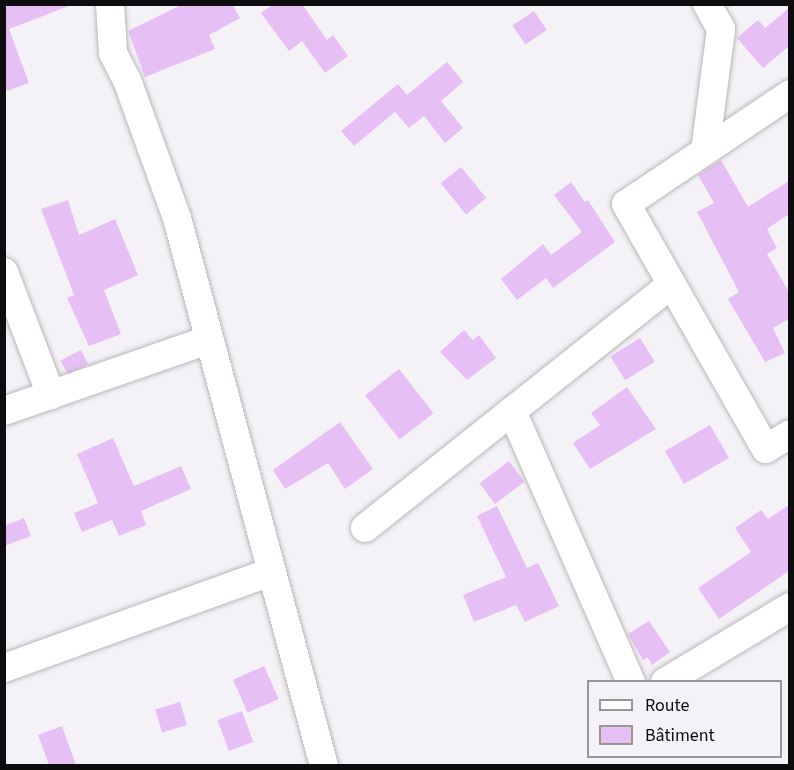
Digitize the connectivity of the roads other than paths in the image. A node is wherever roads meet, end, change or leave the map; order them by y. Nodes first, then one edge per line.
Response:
1 (110, 4) edge
2 (707, 4) edge
3 (789, 94) edge
4 (705, 151) junction
5 (4, 272) edge
6 (672, 285) junction
7 (208, 340) junction
8 (51, 395) junction
9 (4, 411) edge
10 (512, 411) junction
11 (789, 434) edge
12 (366, 528) dead end
13 (271, 572) junction
14 (789, 608) edge
15 (4, 668) edge
16 (631, 680) edge
17 (666, 680) edge
18 (324, 765) edge

1 - 7 street
2 - 4 street
3 - 4 street
4 - 6 street
5 - 8 street
6 - 10 street
6 - 11 street
7 - 8 street
7 - 13 street
8 - 9 street
10 - 12 street
10 - 16 street
13 - 15 street
13 - 18 street
14 - 17 street

